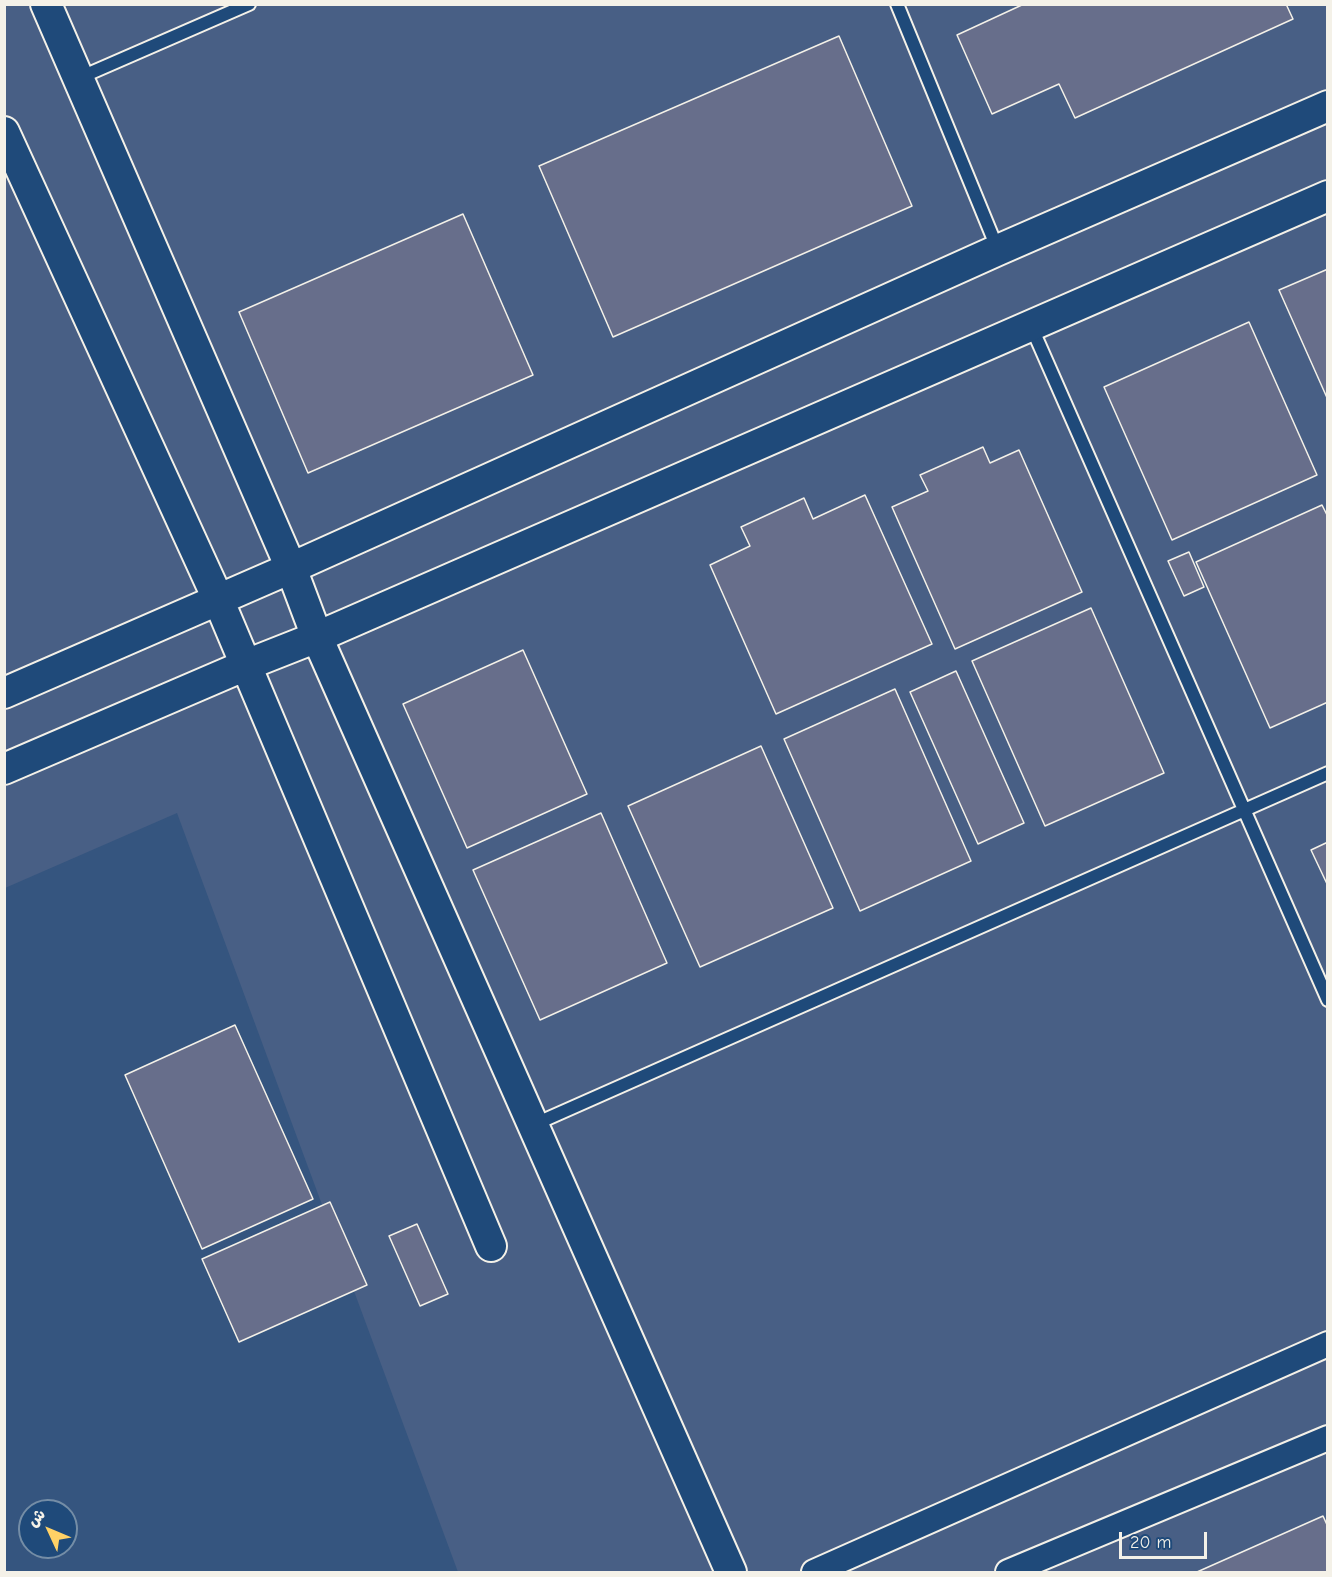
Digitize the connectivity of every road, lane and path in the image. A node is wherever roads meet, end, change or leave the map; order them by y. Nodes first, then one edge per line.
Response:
1 (46, 4) edge
2 (249, 4) edge
3 (897, 4) edge
4 (78, 78) junction
5 (1328, 106) edge
6 (4, 132) edge
7 (1328, 196) edge
8 (998, 250) junction
9 (1031, 325) junction
10 (291, 568) junction
11 (218, 599) junction
12 (317, 637) junction
13 (246, 665) junction
14 (4, 693) edge
15 (4, 769) edge
16 (1328, 773) edge
17 (1244, 810) junction
18 (1328, 1000) edge
19 (532, 1125) junction
20 (491, 1246) dead end
21 (1328, 1344) edge
22 (1328, 1438) edge
23 (731, 1572) edge
24 (814, 1572) edge
25 (1008, 1572) edge

1 - 4 street
2 - 4 lane
3 - 8 lane
4 - 10 street
5 - 8 street
6 - 11 street
7 - 9 street
8 - 10 street
9 - 12 street
9 - 17 lane
10 - 11 street
10 - 12 street
11 - 13 street
11 - 14 street
12 - 13 street
12 - 19 street
13 - 15 street
13 - 20 street
16 - 17 lane
17 - 18 lane
17 - 19 lane
19 - 23 street
21 - 24 street
22 - 25 street

